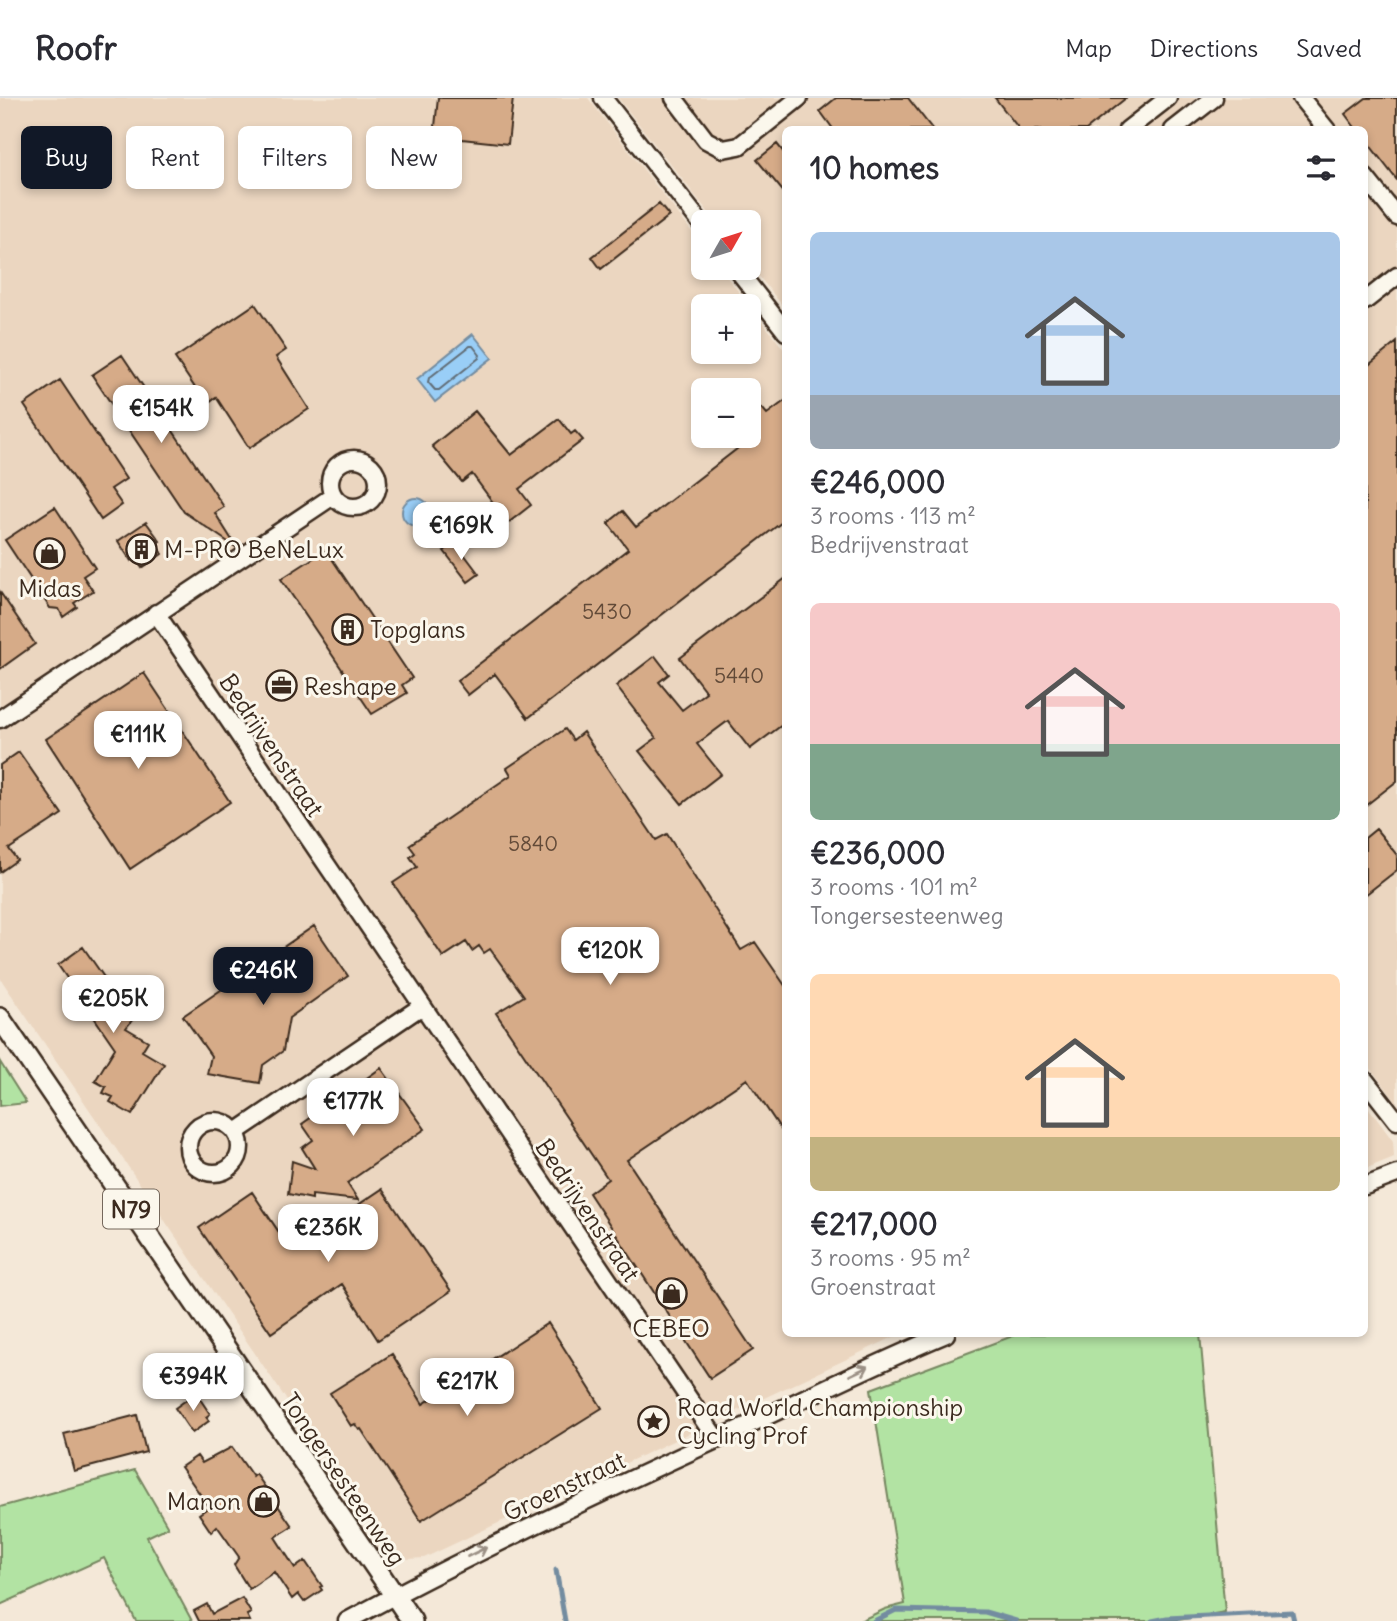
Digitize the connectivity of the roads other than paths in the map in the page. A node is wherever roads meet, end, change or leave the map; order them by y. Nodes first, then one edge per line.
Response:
1 (603, 98) edge
2 (674, 98) edge
3 (799, 98) edge
4 (1168, 98) edge
5 (1214, 98) edge
6 (1310, 101) edge
7 (1133, 126) edge
8 (1178, 126) edge
9 (1325, 126) edge
10 (1368, 181) edge
11 (691, 210) edge
12 (1397, 218) edge
13 (1397, 276) edge
14 (745, 280) edge
15 (1368, 299) edge
16 (782, 327) edge
17 (333, 496) dead end
18 (156, 613) junction
19 (0, 719) edge
20 (422, 1006) junction
21 (0, 1018) edge
22 (1368, 1084) edge
23 (1397, 1121) edge
24 (236, 1132) dead end
25 (1397, 1174) edge
26 (1368, 1185) edge
27 (939, 1337) edge
28 (717, 1440) junction
29 (394, 1596) junction
30 (347, 1621) edge
31 (412, 1621) edge

1 - 11 street
2 - 3 street
4 - 7 street
5 - 8 street
6 - 9 street
10 - 12 street
13 - 15 street
14 - 16 street
17 - 18 street
18 - 19 street
18 - 20 street, Bedrijvenstraat
20 - 24 street
20 - 28 street, Bedrijvenstraat
21 - 29 main road, Tongersesteenweg / N79
22 - 23 street
25 - 26 street
28 -> 27 street, Groenstraat
29 -> 28 street, Groenstraat
29 - 30 street, Groenstraat
29 - 31 main road, Tongersesteenweg / N79

